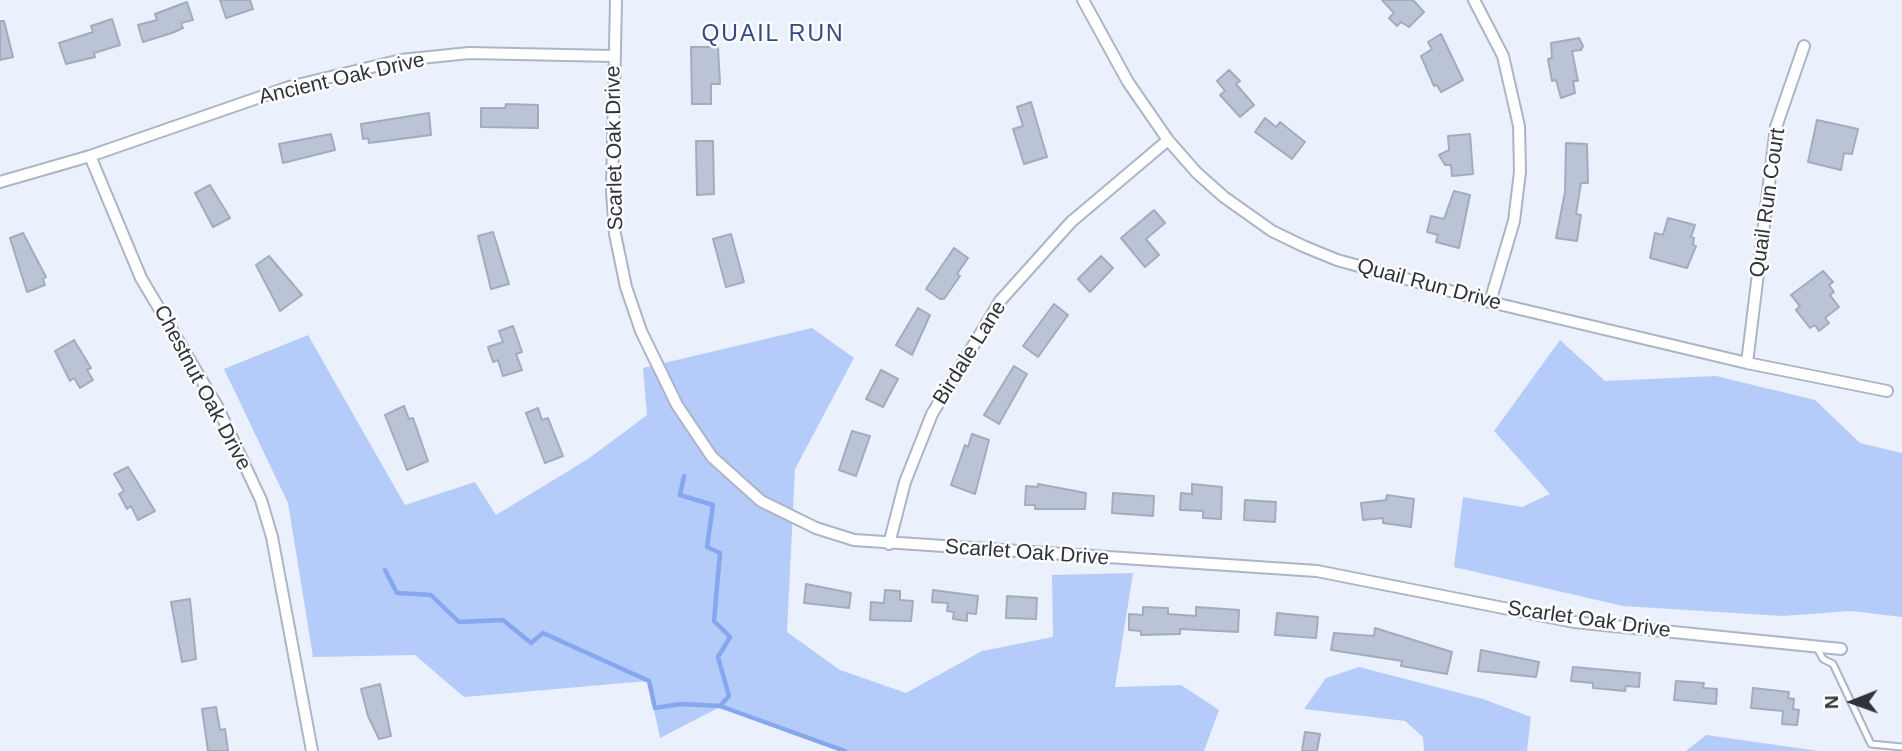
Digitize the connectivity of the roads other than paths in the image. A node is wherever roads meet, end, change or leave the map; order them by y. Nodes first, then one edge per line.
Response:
1 (616, 0) edge
2 (1083, 0) edge
3 (1474, 0) edge
4 (1804, 46) dead end
5 (613, 56) junction
6 (1168, 140) junction
7 (90, 156) junction
8 (0, 182) edge
9 (1490, 302) junction
10 (1747, 363) junction
11 (1887, 391) dead end
12 (889, 544) junction
13 (1816, 646) junction
14 (1841, 649) dead end
15 (1902, 747) edge
16 (312, 751) edge

1 - 5 street, Scarlet Oak Drive
2 - 6 street, Quail Run Drive
3 - 9 street
4 - 10 street, Quail Run Court
5 - 7 street, Ancient Oak Drive
5 - 12 street, Scarlet Oak Drive
6 - 9 street, Quail Run Drive
6 - 12 street, Birdale Lane
7 - 8 street, Ancient Oak Drive
7 - 16 street, Chestnut Oak Drive
9 - 10 street, Quail Run Drive
10 - 11 street, Quail Run Drive
12 - 13 street, Scarlet Oak Drive
13 - 14 street, Scarlet Oak Drive
13 - 15 lane

